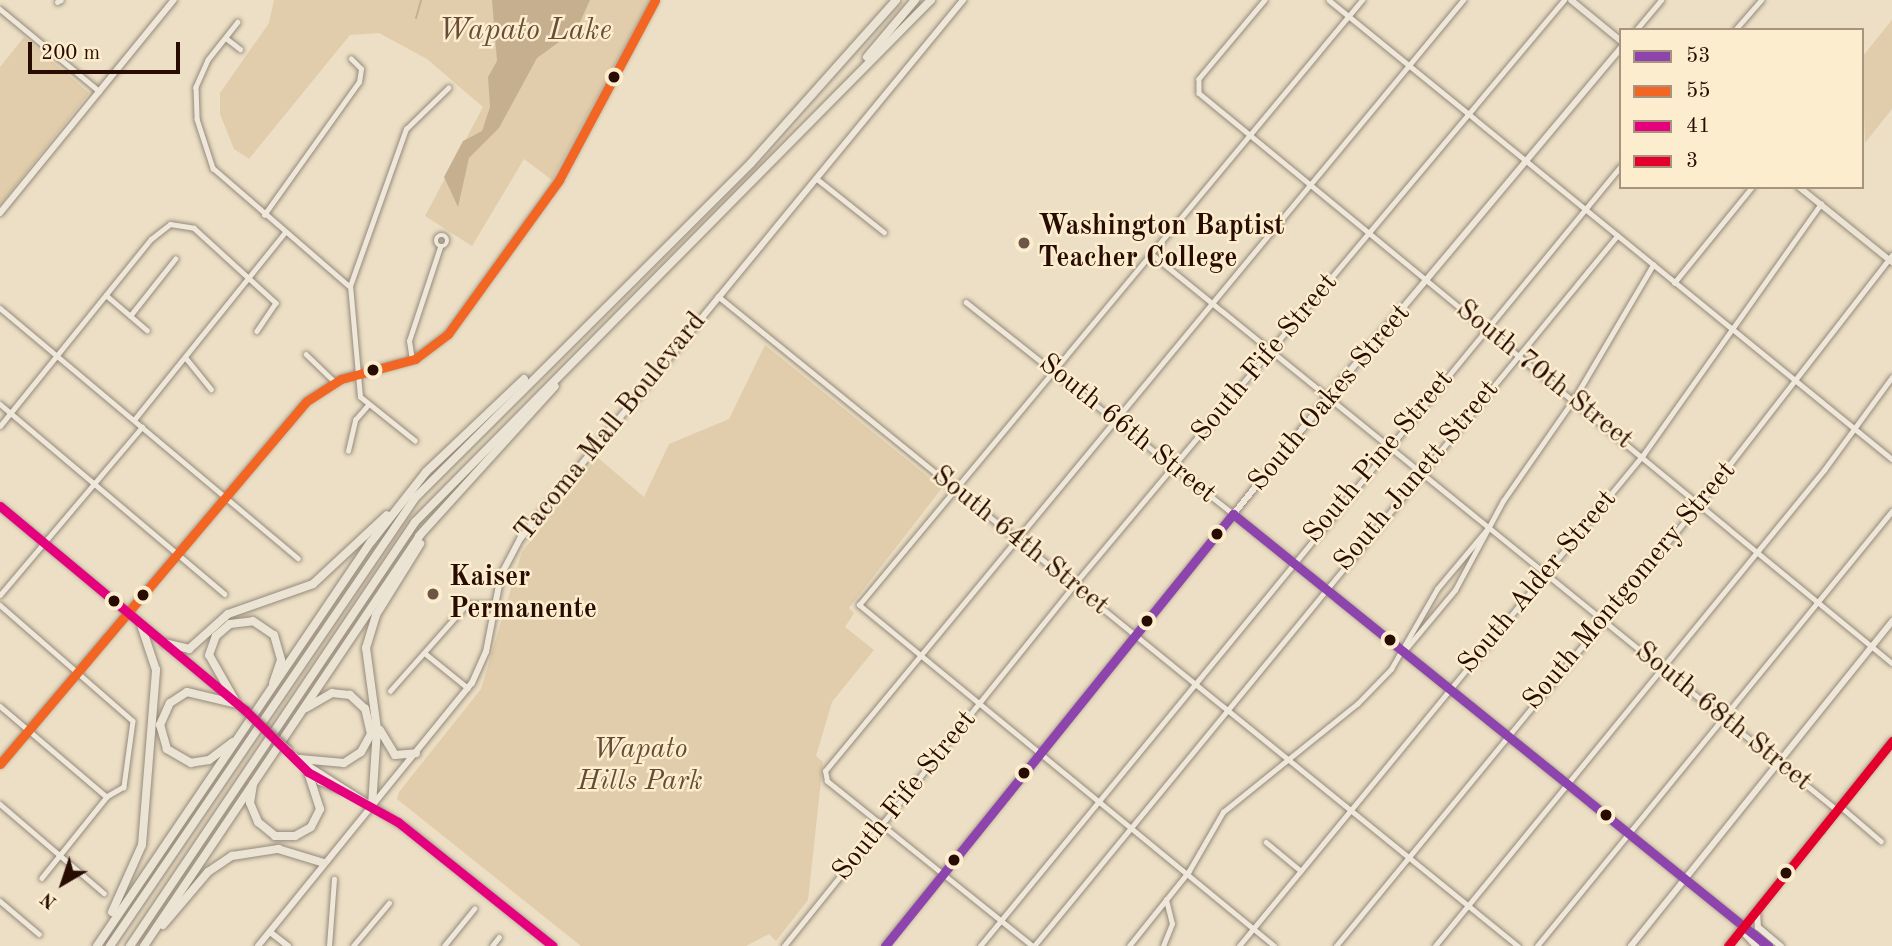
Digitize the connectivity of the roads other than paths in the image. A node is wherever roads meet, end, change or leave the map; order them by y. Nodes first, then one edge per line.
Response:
1 (174, 0) edge
2 (655, 0) edge
3 (896, 0) edge
4 (915, 0) edge
5 (931, 0) edge
6 (963, 0) edge
7 (1265, 0) edge
8 (1329, 0) edge
9 (1362, 0) edge
10 (1463, 0) edge
11 (1564, 0) edge
12 (1571, 0) edge
13 (1661, 0) edge
14 (1761, 0) edge
15 (0, 9) edge
16 (1349, 16) junction
17 (239, 22) dead end
18 (1638, 28) edge
19 (1737, 28) edge
20 (226, 38) junction
21 (1619, 39) edge
22 (240, 49) dead end
23 (1619, 50) edge
24 (352, 59) dead end
25 (1408, 64) junction
26 (448, 88) dead end
27 (99, 91) junction
28 (1469, 114) junction
29 (805, 128) junction
30 (1250, 134) junction
31 (1528, 162) junction
32 (1619, 168) edge
33 (815, 178) junction
34 (1310, 184) junction
35 (1750, 189) edge
36 (1802, 189) edge
37 (1821, 204) junction
38 (1585, 209) junction
39 (0, 213) edge
40 (264, 215) junction
41 (285, 232) junction
42 (884, 232) dead end
43 (1370, 233) junction
44 (1618, 236) junction
45 (440, 247) dead end
46 (1153, 255) junction
47 (1891, 259) edge
48 (175, 260) dead end
49 (1653, 265) junction
50 (250, 281) junction
51 (1428, 281) junction
52 (1674, 283) junction
53 (350, 286) junction
54 (649, 286) junction
55 (106, 295) junction
56 (718, 296) junction
57 (966, 302) dead end
58 (1212, 303) junction
59 (0, 308) edge
60 (130, 316) junction
61 (1732, 328) junction
62 (1486, 329) junction
63 (147, 330) dead end
64 (257, 331) dead end
65 (1270, 350) junction
66 (306, 354) dead end
67 (1518, 355) junction
68 (58, 356) junction
69 (186, 358) junction
70 (412, 360) junction
71 (549, 360) junction
72 (1055, 371) junction
73 (355, 374) junction
74 (1892, 377) edge
75 (335, 382) junction
76 (1797, 382) junction
77 (211, 389) dead end
78 (1328, 397) junction
79 (1574, 399) junction
80 (0, 404) edge
81 (367, 406) junction
82 (10, 413) junction
83 (1116, 420) junction
84 (134, 421) junction
85 (0, 426) edge
86 (142, 427) junction
87 (1853, 428) junction
88 (415, 441) dead end
89 (1388, 446) junction
90 (348, 450) dead end
91 (1643, 455) junction
92 (1892, 459) edge
93 (1175, 468) junction
94 (1421, 472) junction
95 (94, 483) junction
96 (463, 485) junction
97 (953, 488) junction
98 (409, 493) junction
99 (225, 497) junction
100 (1699, 504) junction
101 (0, 506) edge
102 (1892, 511) edge
103 (1233, 514) junction
104 (1489, 527) junction
105 (1014, 536) junction
106 (44, 543) junction
107 (1758, 552) junction
108 (177, 554) junction
109 (298, 558) dead end
110 (1291, 562) junction
111 (1545, 573) junction
112 (1074, 586) junction
113 (1323, 589) junction
114 (225, 594) dead end
115 (0, 595) edge
116 (1818, 601) junction
117 (495, 604) junction
118 (0, 606) edge
119 (127, 613) junction
120 (1602, 620) junction
121 (1892, 621) edge
122 (141, 625) junction
123 (1135, 635) junction
124 (164, 643) junction
125 (1872, 646) junction
126 (1402, 653) junction
127 (426, 654) junction
128 (917, 655) junction
129 (1892, 663) edge
130 (1662, 668) junction
131 (78, 671) junction
132 (1194, 682) junction
133 (468, 688) junction
134 (390, 691) dead end
135 (1447, 692) junction
136 (374, 702) junction
137 (237, 704) junction
138 (978, 705) junction
139 (0, 706) edge
140 (1226, 708) junction
141 (257, 714) junction
142 (1723, 717) junction
143 (252, 722) junction
144 (29, 730) junction
145 (285, 731) junction
146 (1505, 738) junction
147 (1892, 741) edge
148 (277, 742) junction
149 (416, 753) junction
150 (1038, 754) junction
151 (1287, 757) junction
152 (298, 758) junction
153 (1779, 763) junction
154 (0, 764) edge
155 (308, 772) junction
156 (1565, 787) junction
157 (341, 790) junction
158 (107, 797) junction
159 (1096, 801) junction
160 (0, 804) edge
161 (372, 806) junction
162 (1838, 807) junction
163 (1351, 810) junction
164 (882, 824) junction
165 (1128, 827) junction
166 (1626, 836) junction
167 (1881, 841) dead end
168 (1266, 842) dead end
169 (1409, 856) junction
170 (63, 858) junction
171 (324, 863) junction
172 (1301, 871) junction
173 (943, 874) junction
174 (1187, 875) junction
175 (42, 878) dead end
176 (334, 879) dead end
177 (1683, 882) junction
178 (104, 893) dead end
179 (1166, 900) junction
180 (0, 901) edge
181 (389, 903) dead end
182 (1468, 905) junction
183 (474, 909) dead end
184 (1757, 910) junction
185 (1000, 921) junction
186 (1253, 929) junction
187 (1741, 930) junction
188 (270, 932) junction
189 (39, 934) dead end
190 (499, 937) dead end
191 (95, 946) edge
192 (110, 946) edge
193 (130, 946) edge
194 (145, 946) edge
195 (258, 946) edge
196 (288, 946) edge
197 (329, 946) edge
198 (353, 946) edge
199 (444, 946) edge
200 (492, 946) edge
201 (553, 946) edge
202 (786, 946) edge
203 (885, 946) edge
204 (980, 946) edge
205 (1033, 946) edge
206 (1129, 946) edge
207 (1163, 946) edge
208 (1240, 946) edge
209 (1274, 946) edge
210 (1336, 946) edge
211 (1435, 946) edge
212 (1518, 946) edge
213 (1537, 946) edge
214 (1631, 946) edge
215 (1728, 946) edge
216 (1756, 946) edge
217 (1768, 946) edge
218 (1781, 946) edge

1 - 27 street
2 - 70 street
3 - 71 highway
4 - 29 highway
5 - 29 highway
6 - 33 street, Tacoma Mall Boulevard
7 - 30 street, South 70th Street
8 - 16 street
9 - 16 street
10 - 25 street
11 - 28 street, South Fife Street
12 - 21 main road
13 - 18 street
14 - 19 street
15 - 27 street
16 - 25 street
16 - 30 street
17 - 20 street
20 - 22 street
20 - 40 street
23 - 31 street, South Oakes Street
24 - 40 street
25 - 28 street
25 - 34 street
26 - 53 street
27 - 39 street
28 - 31 street
28 - 43 street, South Fife Street
29 - 54 highway
30 - 34 street, South 70th Street
30 - 46 street
31 - 38 street
31 - 51 street, South Oakes Street
32 - 38 street, South Pine Street
33 - 42 street
33 - 56 street, Tacoma Mall Boulevard
34 - 43 street, South 70th Street
34 - 58 street
35 - 52 street
36 - 37 main road
37 - 47 main road
37 - 61 street, South Alder Street
38 - 44 street
38 - 62 street, South Pine Street
40 - 41 street
41 - 50 street
41 - 53 street
43 - 51 street, South 70th Street
43 - 65 street, South Fife Street
44 - 49 street
44 - 67 street, South Junett Street
45 - 70 street
46 - 58 street, South 68th Street
46 - 72 street
47 - 76 street, South Montgomery Street
48 - 60 street
49 - 52 street
49 - 79 street
50 - 55 street
50 - 64 street
50 - 69 street
51 - 62 street, South 70th Street
51 - 78 street, South Oakes Street
52 - 61 street
53 - 73 street
54 - 96 highway
54 - 193 highway
55 - 60 street
55 - 68 street
56 - 97 street, South 64th Street
56 - 117 street, Tacoma Mall Boulevard
57 - 72 street, South 66th Street
58 - 65 street, South 68th Street
58 - 83 street
59 - 68 street
60 - 63 street
61 - 76 street
61 - 91 street, South Alder Street
62 - 67 street, South 70th Street
62 - 89 street, South Pine Street
65 - 78 street, South 68th Street
65 - 93 street, South Fife Street
66 - 75 street
67 - 79 street, South 70th Street
67 - 94 street, South Junett Street
68 - 82 street
68 - 84 street
69 - 77 street
69 - 84 street
70 - 73 street
71 - 98 highway
71 - 192 highway
72 - 83 street, South 66th Street
72 - 97 street
73 - 75 street
73 - 81 street
74 - 87 street
75 - 99 street
76 - 87 street
76 - 100 street, South Montgomery Street
78 - 89 street, South 68th Street
78 - 103 street, South Oakes Street
79 - 91 street, South 70th Street
79 - 104 street
80 - 82 street
81 - 88 street
81 - 90 street
82 - 85 street
82 - 95 street
83 - 93 street, South 66th Street
83 - 105 street
84 - 86 street
86 - 95 street
86 - 99 street
87 - 92 street
87 - 107 street
89 - 94 street, South 68th Street
89 - 110 street, South Pine Street
91 - 100 street, South 70th Street
91 - 111 street, South Alder Street
93 - 103 street, South 66th Street
93 - 112 street, South Fife Street
94 - 104 street, South 68th Street
94 - 113 street, South Junett Street
95 - 106 street
95 - 108 street
96 - 136 highway
96 - 145 highway
97 - 105 street, South 64th Street
97 - 128 street
98 - 124 highway
98 - 141 highway
99 - 108 street
99 - 109 street
100 - 107 street, South 70th Street
100 - 120 street, South Montgomery Street
101 - 106 street
102 - 116 street
103 - 110 street, South 66th Street
103 - 123 street, South Oakes Street
104 - 111 street, South 68th Street
104 - 126 street
104 - 126 street
105 - 112 street, South 64th Street
105 - 128 street
106 - 115 street
106 - 119 street
107 - 116 street, South 70th Street
107 - 130 street
108 - 114 street
108 - 119 street
110 - 113 street, South 66th Street
110 - 132 street, South Pine Street
111 - 120 street, South 68th Street
111 - 135 street, South Alder Street
112 - 123 street, South 64th Street
112 - 138 street, South Fife Street
113 - 126 street, South 66th Street
113 - 140 street, South Junett Street
116 - 125 street, South 70th Street
116 - 142 street
117 - 127 street
117 - 133 street, Tacoma Mall Boulevard
118 - 131 street
119 - 122 street
119 - 131 street
120 - 130 street, South 68th Street
120 - 146 street, South Montgomery Street
121 - 125 street
122 - 124 street
122 - 191 highway
123 - 132 street, South 64th Street
123 - 150 street, South Oakes Street
124 - 137 street
125 - 129 street, South 70th Street
125 - 153 street
126 - 135 street, South 66th Street
126 - 151 street
127 - 133 street
127 - 134 street
128 - 138 street
128 - 164 street
130 - 142 street, South 68th Street
130 - 156 street
131 - 144 street
131 - 158 street
132 - 140 street, South 64th Street
132 - 159 street, South Pine Street
133 - 149 street, Tacoma Mall Boulevard
135 - 146 street, South 66th Street
135 - 163 street, South Alder Street
136 - 149 highway
136 - 161 highway
137 - 141 highway
137 - 143 highway
137 - 152 street, bridge
138 - 150 street
138 - 164 street, South Fife Street
139 - 144 street
140 - 151 street, South 64th Street
140 - 165 street, South Junett Street
141 - 143 highway
142 - 153 street, South 68th Street
142 - 166 street
143 - 191 highway
144 - 154 street
144 - 158 street
145 - 148 highway
145 - 152 highway
146 - 156 street, South 66th Street
146 - 169 street, South Montgomery Street
147 - 162 street
148 - 155 highway
148 - 194 highway
149 - 161 street, Tacoma Mall Boulevard
150 - 159 street
150 - 173 street, South Oakes Street
151 - 163 street, South 64th Street
151 - 174 street
152 - 155 street
152 - 157 street
153 - 162 street, South 68th Street
153 - 177 street
155 - 157 street
156 - 166 street, South 66th Street
156 - 182 street
157 - 161 street
158 - 170 street
159 - 165 street
159 - 185 street, South Pine Street
160 - 170 street
161 - 171 street, Tacoma Mall Boulevard
161 - 201 street
162 - 167 street, South 68th Street
162 - 184 street
163 - 169 street, South 64th Street
163 - 172 street, South Alder Street
164 - 173 street
164 - 202 street, South Fife Street
165 - 174 street
165 - 205 street, South Junett Street
166 - 177 street, South 66th Street
166 - 213 street
168 - 172 street
169 - 182 street, South 64th Street
169 - 210 street, South Montgomery Street
170 - 175 street
170 - 178 street
171 - 188 street, Tacoma Mall Boulevard
171 - 194 highway
172 - 186 street, South Alder Street
173 - 185 street
173 - 203 street, South Oakes Street
174 - 179 street
174 - 186 street
176 - 197 street
177 - 187 street, South 66th Street
177 - 214 street
179 - 206 street
179 - 207 street
180 - 189 street
181 - 198 street
182 - 211 street
182 - 212 street, South 64th Street
183 - 199 street
184 - 187 street
184 - 218 street
185 - 204 street, South Pine Street
185 - 205 street
186 - 208 street, South Alder Street
186 - 209 street
187 - 215 street
187 - 216 street, South 66th Street
187 - 217 street, South 66th Street
188 - 195 street, Tacoma Mall Boulevard
188 - 196 street
190 - 200 street

